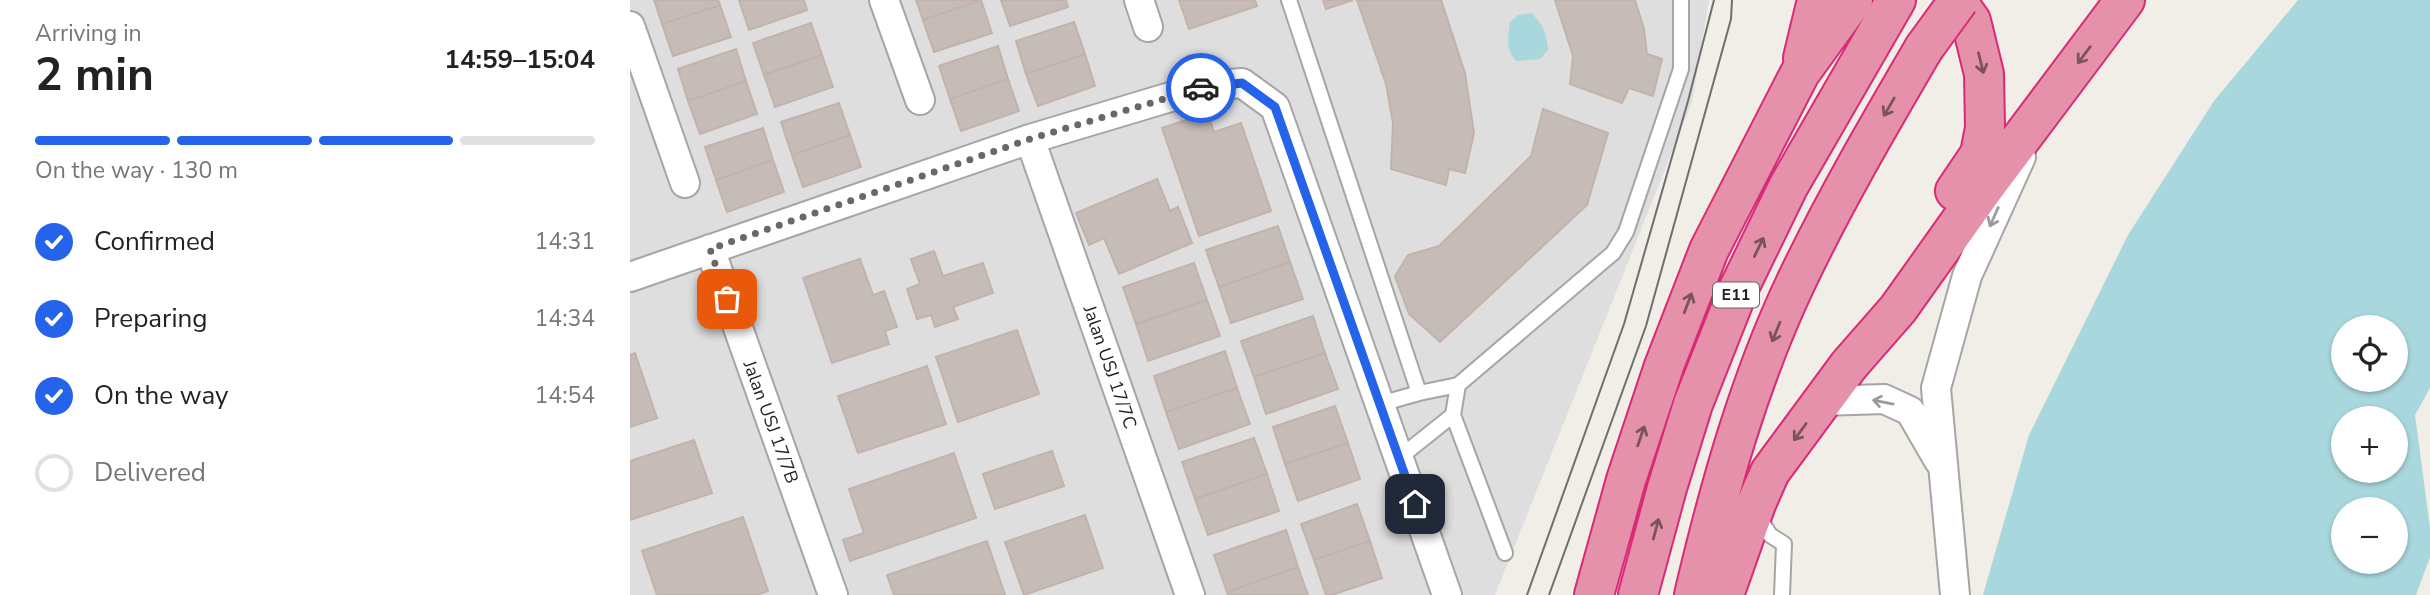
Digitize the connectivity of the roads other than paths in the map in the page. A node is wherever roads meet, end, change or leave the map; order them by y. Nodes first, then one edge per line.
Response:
1 (884, 0) edge
2 (1139, 0) edge
3 (1289, 0) edge
4 (1681, 0) edge
5 (1817, 0) edge
6 (1958, 0) edge
7 (2125, 0) edge
8 (1878, 5) edge
9 (630, 26) edge
10 (1148, 27) dead end
11 (1800, 73) junction
12 (920, 100) dead end
13 (2042, 110) junction
14 (1030, 139) junction
15 (685, 183) dead end
16 (710, 249) junction
17 (630, 277) edge
18 (1849, 365) junction
19 (1458, 385) junction
20 (1419, 393) junction
21 (1822, 401) junction
22 (1380, 404) junction
23 (1453, 415) junction
24 (1399, 458) junction
25 (1942, 466) junction
26 (1756, 529) junction
27 (1506, 553) dead end
28 (833, 595) edge
29 (1190, 595) edge
30 (1447, 595) edge
31 (1594, 595) edge
32 (1638, 595) edge
33 (1694, 595) edge
34 (1724, 595) edge
35 (1782, 595) edge
36 (1955, 595) edge

1 - 12 street
2 - 10 street
3 - 20 lane
4 - 19 lane
5 - 11 highway
6 -> 18 highway
6 -> 33 highway, E11, bridge
7 -> 13 highway
8 - 11 highway
32 -> 8 highway, E11
9 - 15 street
31 -> 11 highway
13 - 18 highway
13 -> 25 street
14 - 16 street
14 - 22 street
14 - 29 street, Jalan USJ 17/7C
16 - 17 street
16 - 28 street, Jalan USJ 17/7B
18 - 21 highway
19 - 20 lane
19 - 23 lane
20 - 22 lane
25 -> 21 street
21 -> 26 highway
22 - 24 street
23 - 24 lane
23 - 27 lane
24 - 30 street
25 - 36 street
26 - 34 highway
26 - 35 lane

